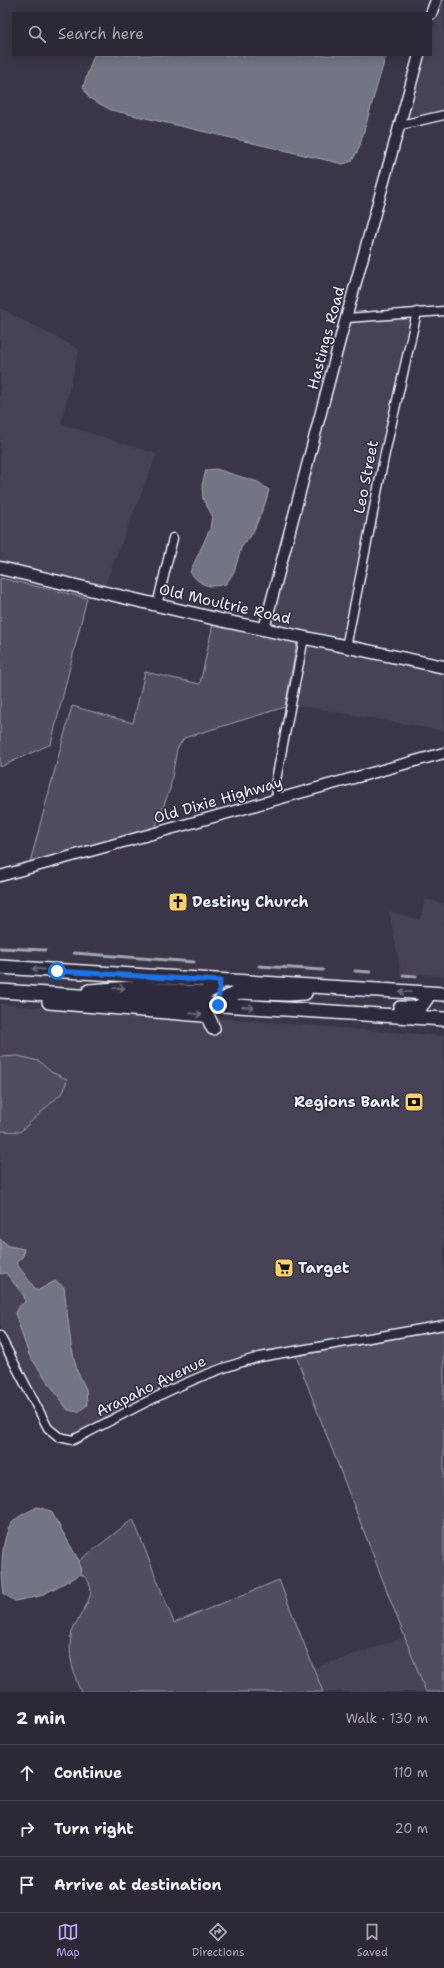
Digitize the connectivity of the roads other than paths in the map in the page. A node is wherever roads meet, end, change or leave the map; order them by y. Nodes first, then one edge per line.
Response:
1 (436, 0) edge
2 (432, 12) edge
3 (419, 56) edge
4 (444, 115) edge
5 (401, 125) junction
6 (444, 311) edge
7 (417, 312) junction
8 (346, 318) junction
9 (173, 538) dead end
10 (0, 568) edge
11 (157, 605) junction
12 (264, 630) junction
13 (304, 638) junction
14 (346, 647) junction
15 (444, 667) edge
16 (444, 753) edge
17 (278, 799) junction
18 (0, 876) edge
19 (0, 967) edge
20 (220, 981) junction
21 (0, 991) edge
22 (385, 991) junction
23 (19, 992) junction
24 (429, 993) junction
25 (444, 994) edge
26 (67, 995) junction
27 (218, 1005) junction
28 (298, 1009) junction
29 (444, 1019) edge
30 (213, 1028) dead end
31 (444, 1324) edge
32 (0, 1336) edge

1 - 2 street
3 - 5 street, Hastings Road
4 - 5 street
5 - 8 street, Hastings Road
6 - 7 street
7 - 8 street
7 - 14 street, Leo Street
8 - 12 street, Hastings Road
9 - 11 street
10 - 11 main road, Old Moultrie Road
11 - 12 main road, Old Moultrie Road
12 - 13 main road, Old Moultrie Road
13 - 14 main road, Old Moultrie Road
13 - 17 street
14 - 15 main road, Old Moultrie Road
16 - 17 street, Old Dixie Highway
17 - 18 street, Old Dixie Highway
20 -> 19 main road
20 - 22 main road
26 -> 20 main road
20 - 27 street
21 - 23 main road
24 -> 22 main road
22 - 27 main road
23 - 26 main road
23 -> 30 main road
24 - 25 main road
24 - 28 main road
26 - 27 main road
27 -> 28 main road
28 - 29 main road
31 - 32 street, Arapaho Avenue

